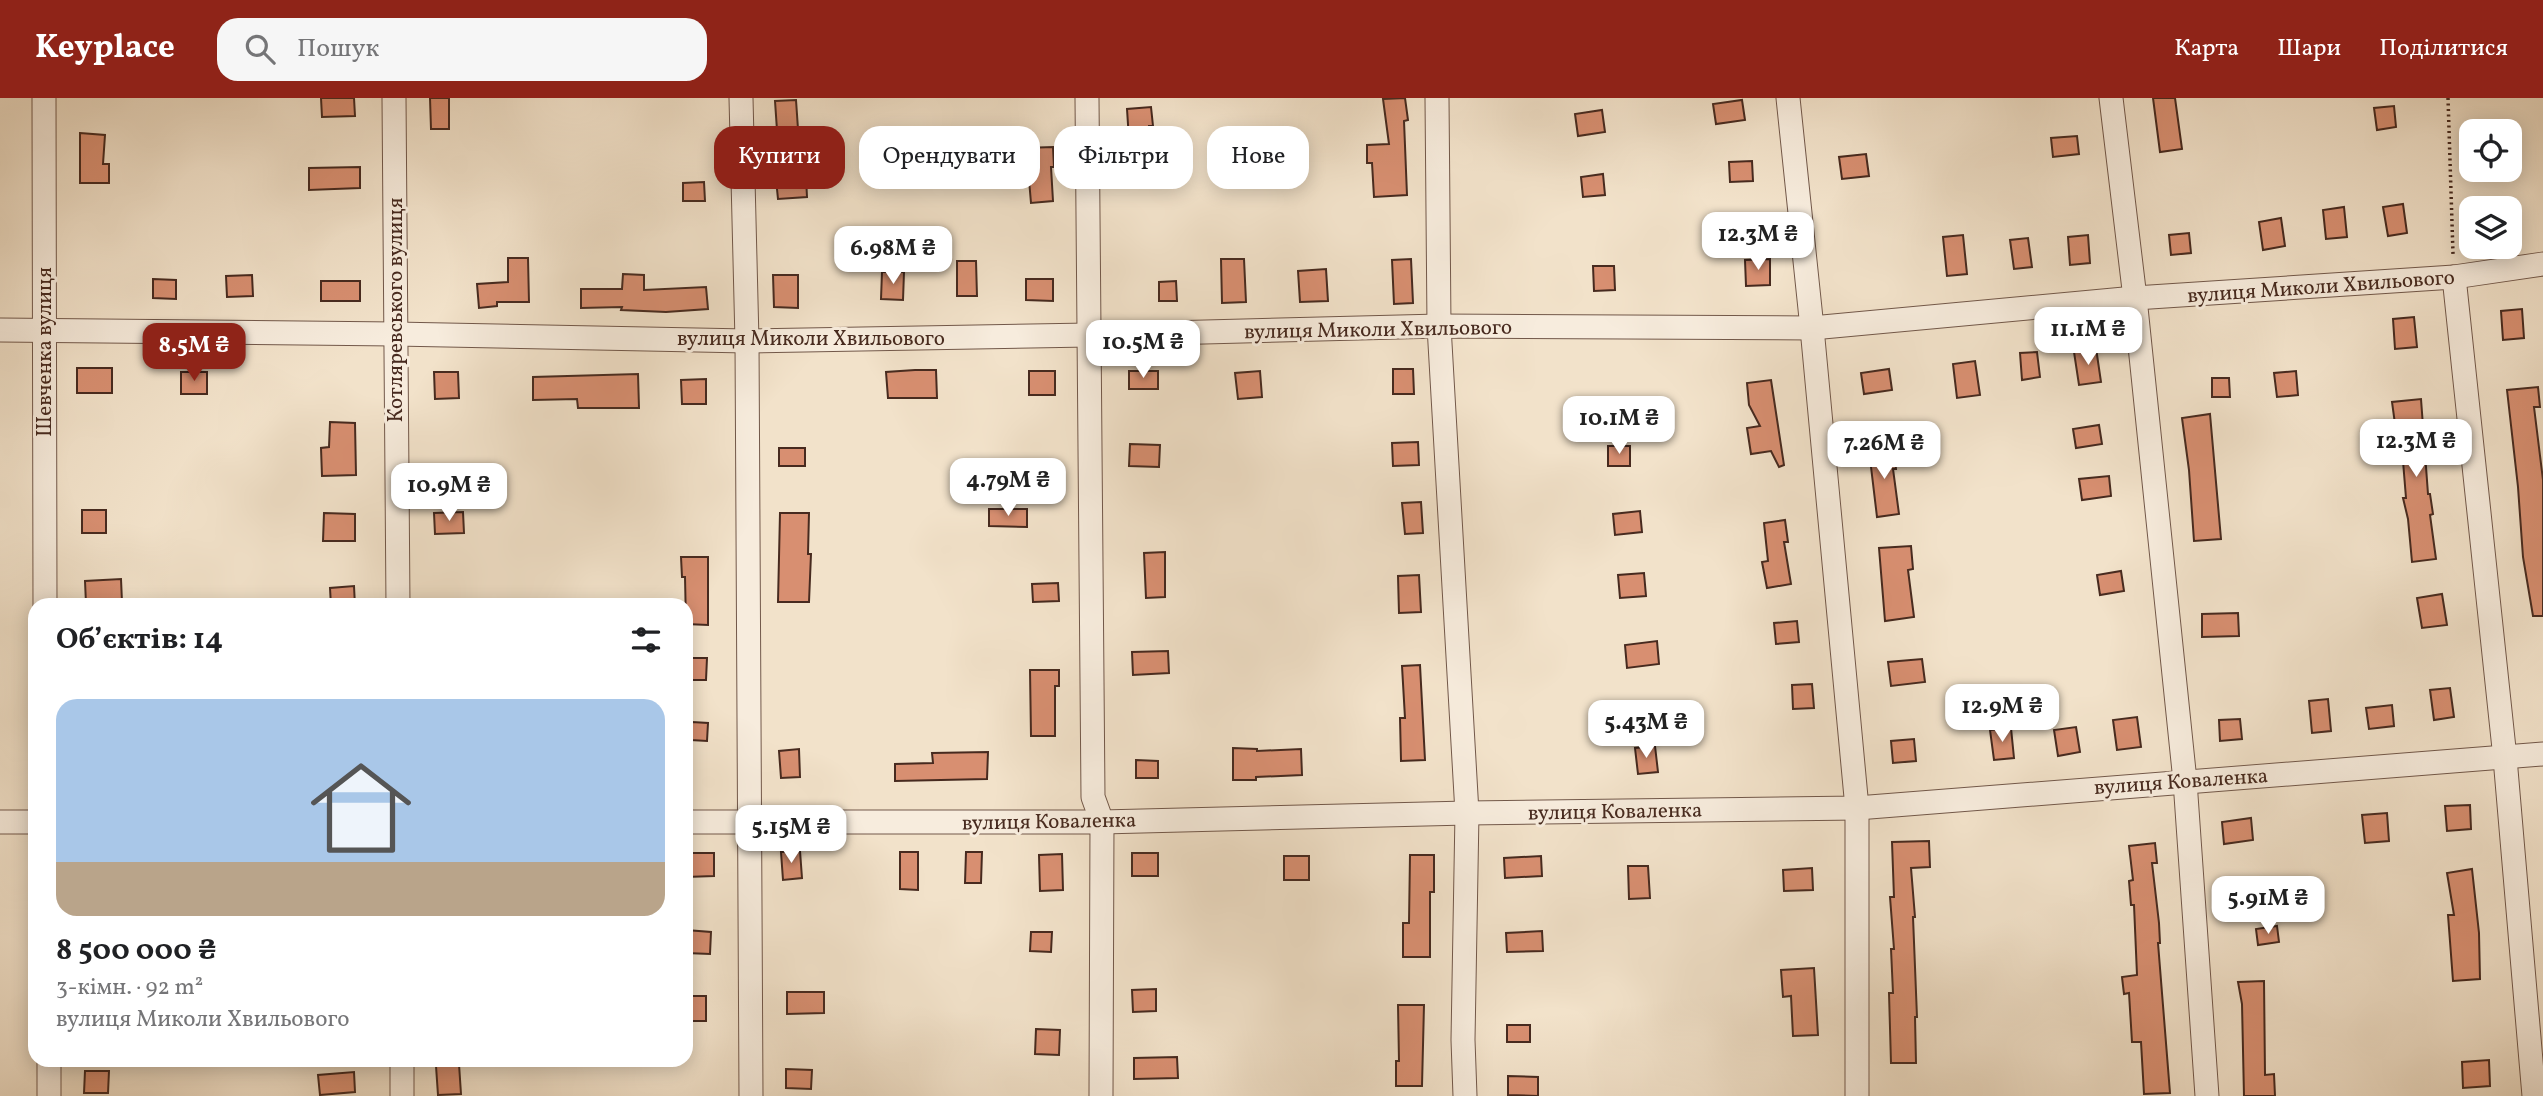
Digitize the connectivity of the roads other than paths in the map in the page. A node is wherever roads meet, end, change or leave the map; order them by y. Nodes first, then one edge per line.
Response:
1 (44, 98) edge
2 (394, 98) edge
3 (741, 98) edge
4 (1087, 98) edge
5 (1437, 98) edge
6 (1788, 98) edge
7 (2111, 98) edge
8 (2543, 264) edge
9 (2454, 277) junction
10 (2135, 299) junction
11 (1439, 326) junction
12 (1812, 328) junction
13 (0, 330) edge
14 (44, 330) junction
15 (395, 334) junction
16 (1089, 335) junction
17 (747, 341) junction
18 (45, 598) edge
19 (398, 598) edge
20 (2543, 754) edge
21 (2505, 758) junction
22 (2185, 780) junction
23 (1857, 808) junction
24 (1467, 813) junction
25 (0, 822) edge
26 (28, 822) edge
27 (693, 822) edge
28 (1102, 822) junction
29 (750, 823) junction
30 (49, 1067) edge
31 (402, 1067) edge
32 (49, 1096) edge
33 (402, 1096) edge
34 (751, 1096) edge
35 (1101, 1096) edge
36 (1465, 1096) edge
37 (1857, 1096) edge
38 (2207, 1096) edge
39 (2534, 1096) edge

1 - 14 street, Шевченка вулиця
2 - 15 street, Котляревського вулиця
3 - 17 street
4 - 16 street
5 - 11 street
6 - 12 street
7 - 10 street
8 - 9 street, вулиця Миколи Хвильового
9 - 10 street, вулиця Миколи Хвильового
9 - 21 street
10 - 12 street, вулиця Миколи Хвильового
10 - 22 street
11 - 12 street, вулиця Миколи Хвильового
11 - 16 street, вулиця Миколи Хвильового
11 - 24 street
12 - 23 street
13 - 14 street, вулиця Миколи Хвильового
14 - 15 street, вулиця Миколи Хвильового
14 - 18 street, Шевченка вулиця
15 - 17 street, вулиця Миколи Хвильового
15 - 19 street, Котляревського вулиця
16 - 17 street, вулиця Миколи Хвильового
16 - 28 street
17 - 29 street
20 - 21 street, вулиця Коваленка
21 - 22 street, вулиця Коваленка
21 - 39 street
22 - 23 street, вулиця Коваленка
22 - 38 street
23 - 24 street, вулиця Коваленка
23 - 37 street
24 - 28 street, вулиця Коваленка
24 - 36 street
25 - 26 street
27 - 29 street, вулиця Коваленка
28 - 29 street, вулиця Коваленка
28 - 35 street
29 - 34 street
30 - 32 street
31 - 33 street

